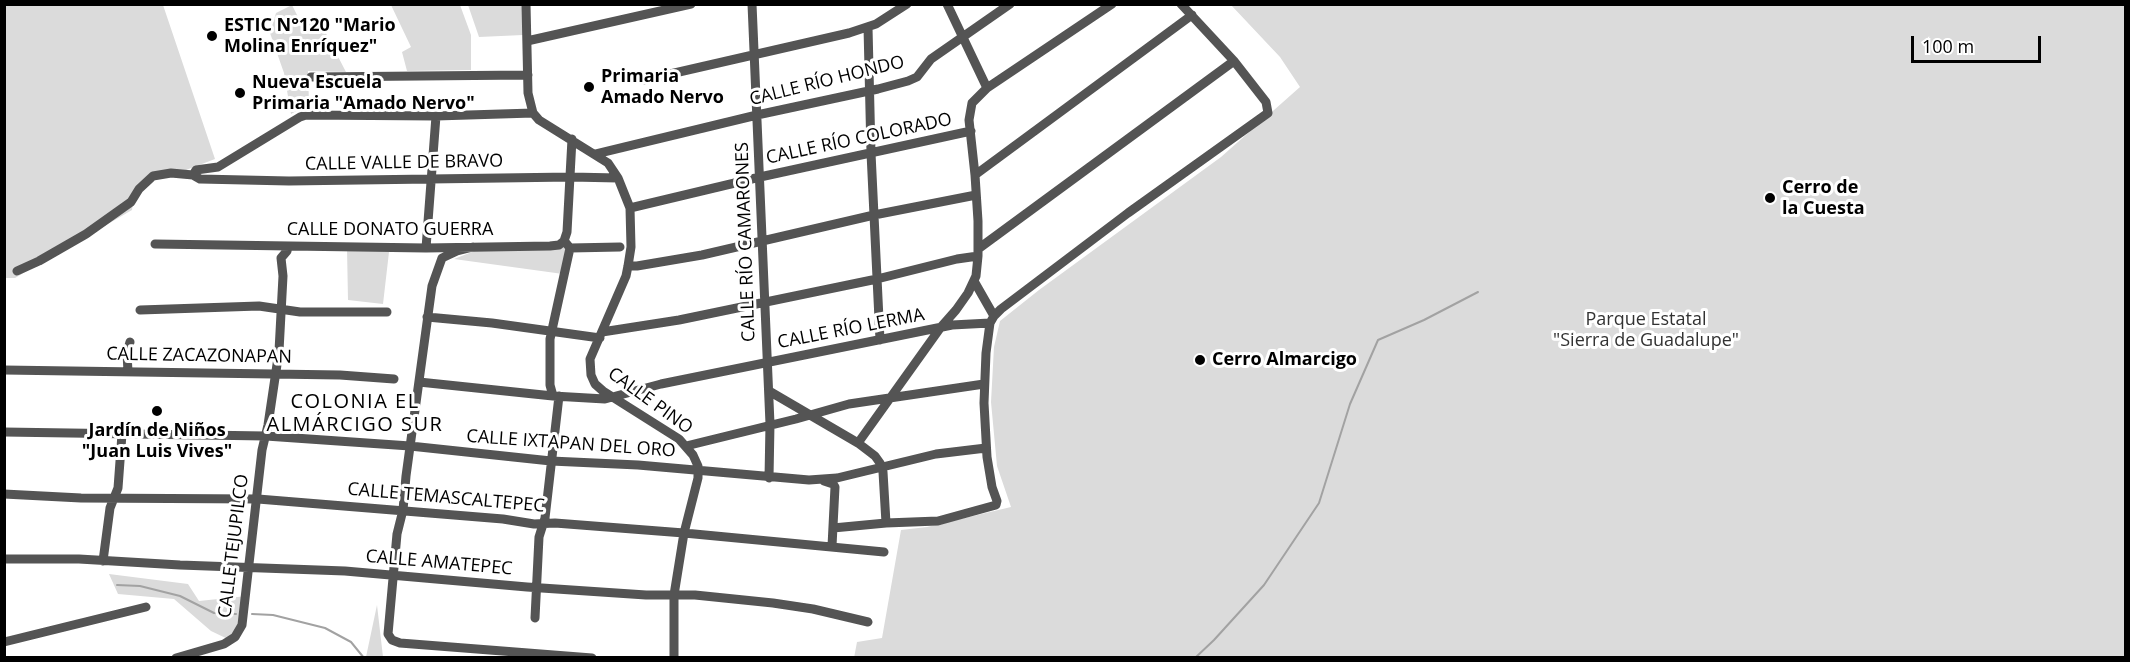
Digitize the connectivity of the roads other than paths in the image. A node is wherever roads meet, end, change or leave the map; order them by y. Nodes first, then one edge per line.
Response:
1 (526, 4) edge
2 (691, 4) edge
3 (752, 4) edge
4 (907, 4) edge
5 (946, 4) edge
6 (1010, 4) edge
7 (1112, 4) edge
8 (1180, 4) edge
9 (1192, 15) junction
10 (868, 27) junction
11 (962, 39) junction
12 (526, 40) junction
13 (755, 54) junction
14 (1234, 61) junction
15 (528, 75) junction
16 (310, 77) dead end
17 (644, 80) dead end
18 (987, 88) junction
19 (870, 91) junction
20 (757, 115) junction
21 (436, 116) junction
22 (536, 116) junction
23 (970, 131) junction
24 (573, 139) junction
25 (595, 153) junction
26 (871, 153) junction
27 (193, 175) junction
28 (975, 175) junction
29 (571, 177) junction
30 (760, 177) junction
31 (618, 178) junction
32 (432, 180) junction
33 (976, 195) junction
34 (630, 208) junction
35 (874, 215) junction
36 (763, 240) junction
37 (155, 244) dead end
38 (567, 244) junction
39 (288, 246) junction
40 (620, 247) dead end
41 (426, 248) junction
42 (473, 248) junction
43 (978, 252) junction
44 (628, 266) junction
45 (17, 270) dead end
46 (877, 279) junction
47 (974, 281) junction
48 (765, 302) junction
49 (140, 310) dead end
50 (281, 310) junction
51 (387, 312) dead end
52 (427, 317) junction
53 (992, 320) junction
54 (941, 327) junction
55 (552, 331) junction
56 (601, 335) junction
57 (880, 340) junction
58 (130, 342) dead end
59 (766, 362) junction
60 (4, 370) edge
61 (128, 372) junction
62 (275, 373) junction
63 (394, 378) dead end
64 (419, 382) junction
65 (984, 384) junction
66 (769, 391) junction
67 (556, 396) junction
68 (613, 397) junction
69 (889, 398) junction
70 (810, 416) junction
71 (770, 424) junction
72 (4, 432) edge
73 (122, 434) junction
74 (266, 436) junction
75 (858, 442) junction
76 (410, 446) junction
77 (686, 446) junction
78 (986, 448) junction
79 (551, 460) junction
80 (882, 468) junction
81 (699, 470) junction
82 (769, 478) junction
83 (819, 480) junction
84 (4, 494) edge
85 (115, 498) junction
86 (258, 499) junction
87 (403, 510) junction
88 (543, 523) junction
89 (886, 523) junction
90 (833, 528) junction
91 (684, 532) junction
92 (832, 546) junction
93 (884, 552) dead end
94 (4, 559) edge
95 (103, 561) junction
96 (248, 567) junction
97 (393, 576) junction
98 (535, 587) junction
99 (675, 595) junction
100 (146, 607) dead end
101 (535, 618) dead end
102 (868, 622) dead end
103 (4, 642) edge
104 (176, 657) edge
105 (592, 657) edge
106 (674, 657) edge

1 - 12 street
2 - 12 street
3 - 13 street, CALLE RÍO CAMARONES
4 - 10 street
5 - 11 street
6 - 11 street, CALLE RÍO HONDO
7 - 18 street, CALLE RÍO COLORADO
8 - 9 street
9 - 14 street
9 - 28 street
10 - 13 street
10 - 19 street
11 - 18 street
11 - 19 street, CALLE RÍO HONDO
12 - 15 street
13 - 17 street
13 - 20 street, CALLE RÍO CAMARONES
14 - 43 street
14 - 53 street
15 - 16 street
15 - 22 street
18 - 23 street, CALLE RÍO COLORADO
19 - 20 street, CALLE RÍO HONDO
19 - 26 street
20 - 25 street, CALLE RÍO HONDO
20 - 30 street, CALLE RÍO CAMARONES
21 - 22 street
21 - 27 street
21 - 32 street
22 - 24 street, CALLE PINO
23 - 26 street, CALLE RÍO COLORADO
23 - 28 street
24 - 25 street, CALLE PINO
24 - 29 street
25 - 31 street, CALLE PINO
26 - 30 street, CALLE RÍO COLORADO
26 - 35 street
27 - 32 street, CALLE VALLE DE BRAVO
27 - 45 street
28 - 33 street
29 - 31 street, CALLE VALLE DE BRAVO
29 - 32 street, CALLE VALLE DE BRAVO
29 - 38 street
30 - 34 street, CALLE RÍO COLORADO
30 - 36 street, CALLE RÍO CAMARONES
31 - 34 street, CALLE PINO
32 - 41 street
33 - 35 street
33 - 43 street
34 - 44 street, CALLE PINO
35 - 36 street
35 - 46 street
36 - 44 street
36 - 48 street, CALLE RÍO CAMARONES
37 - 39 street, CALLE DONATO GUERRA
38 - 40 street, CALLE DONATO GUERRA
38 - 42 street, CALLE DONATO GUERRA
38 - 55 street
39 - 41 street, CALLE DONATO GUERRA
39 - 50 street, CALLE TEJUPILCO
41 - 42 street, CALLE DONATO GUERRA
42 - 52 street
43 - 46 street
43 - 47 street
44 - 56 street, CALLE PINO
46 - 48 street
46 - 57 street
47 - 53 street
47 - 54 street
48 - 56 street
48 - 59 street, CALLE RÍO CAMARONES
49 - 50 street
50 - 51 street
50 - 62 street, CALLE TEJUPILCO
52 - 55 street
52 - 64 street
53 - 54 street, CALLE RÍO LERMA
53 - 65 street
54 - 57 street, CALLE RÍO LERMA
54 - 69 street
55 - 56 street
55 - 67 street
56 - 68 street, CALLE PINO
57 - 59 street, CALLE RÍO LERMA
58 - 61 street
59 - 66 street, CALLE RÍO CAMARONES
59 - 68 street, CALLE RÍO LERMA
60 - 61 street, CALLE ZACAZONAPAN
61 - 62 street, CALLE ZACAZONAPAN
62 - 63 street, CALLE ZACAZONAPAN
62 - 74 street, CALLE TEJUPILCO
64 - 67 street
64 - 76 street
65 - 69 street
65 - 78 street
66 - 70 street
66 - 71 street, CALLE RÍO CAMARONES
67 - 68 street
67 - 79 street
68 - 77 street, CALLE PINO
69 - 70 street
69 - 75 street
70 - 71 street
70 - 75 street
71 - 77 street
71 - 82 street, CALLE RÍO CAMARONES
72 - 73 street, CALLE IXTAPAN DEL ORO
73 - 74 street, CALLE IXTAPAN DEL ORO
73 - 85 street
74 - 76 street, CALLE IXTAPAN DEL ORO
74 - 86 street, CALLE TEJUPILCO
75 - 80 street
76 - 79 street, CALLE IXTAPAN DEL ORO
76 - 87 street
77 - 81 street, CALLE PINO
78 - 80 street, CALLE IXTAPAN DEL ORO
78 - 89 street
79 - 81 street, CALLE IXTAPAN DEL ORO
79 - 88 street
80 - 83 street, CALLE IXTAPAN DEL ORO
80 - 89 street
81 - 82 street, CALLE IXTAPAN DEL ORO
81 - 91 street
82 - 83 street, CALLE IXTAPAN DEL ORO
83 - 90 street
84 - 85 street, CALLE TEMASCALTEPEC
85 - 86 street, CALLE TEMASCALTEPEC
85 - 95 street
86 - 87 street, CALLE TEMASCALTEPEC
86 - 96 street, CALLE TEJUPILCO
87 - 88 street, CALLE TEMASCALTEPEC
87 - 97 street
88 - 91 street, CALLE TEMASCALTEPEC
88 - 98 street
89 - 90 street
90 - 92 street
91 - 92 street, CALLE TEMASCALTEPEC
91 - 99 street
92 - 93 street, CALLE TEMASCALTEPEC
94 - 95 street, CALLE AMATEPEC
95 - 96 street, CALLE AMATEPEC
96 - 97 street, CALLE AMATEPEC
96 - 104 street, CALLE TEJUPILCO
97 - 98 street, CALLE AMATEPEC
97 - 105 street
98 - 99 street, CALLE AMATEPEC
98 - 101 street
99 - 102 street, CALLE AMATEPEC
99 - 106 street
100 - 103 street

